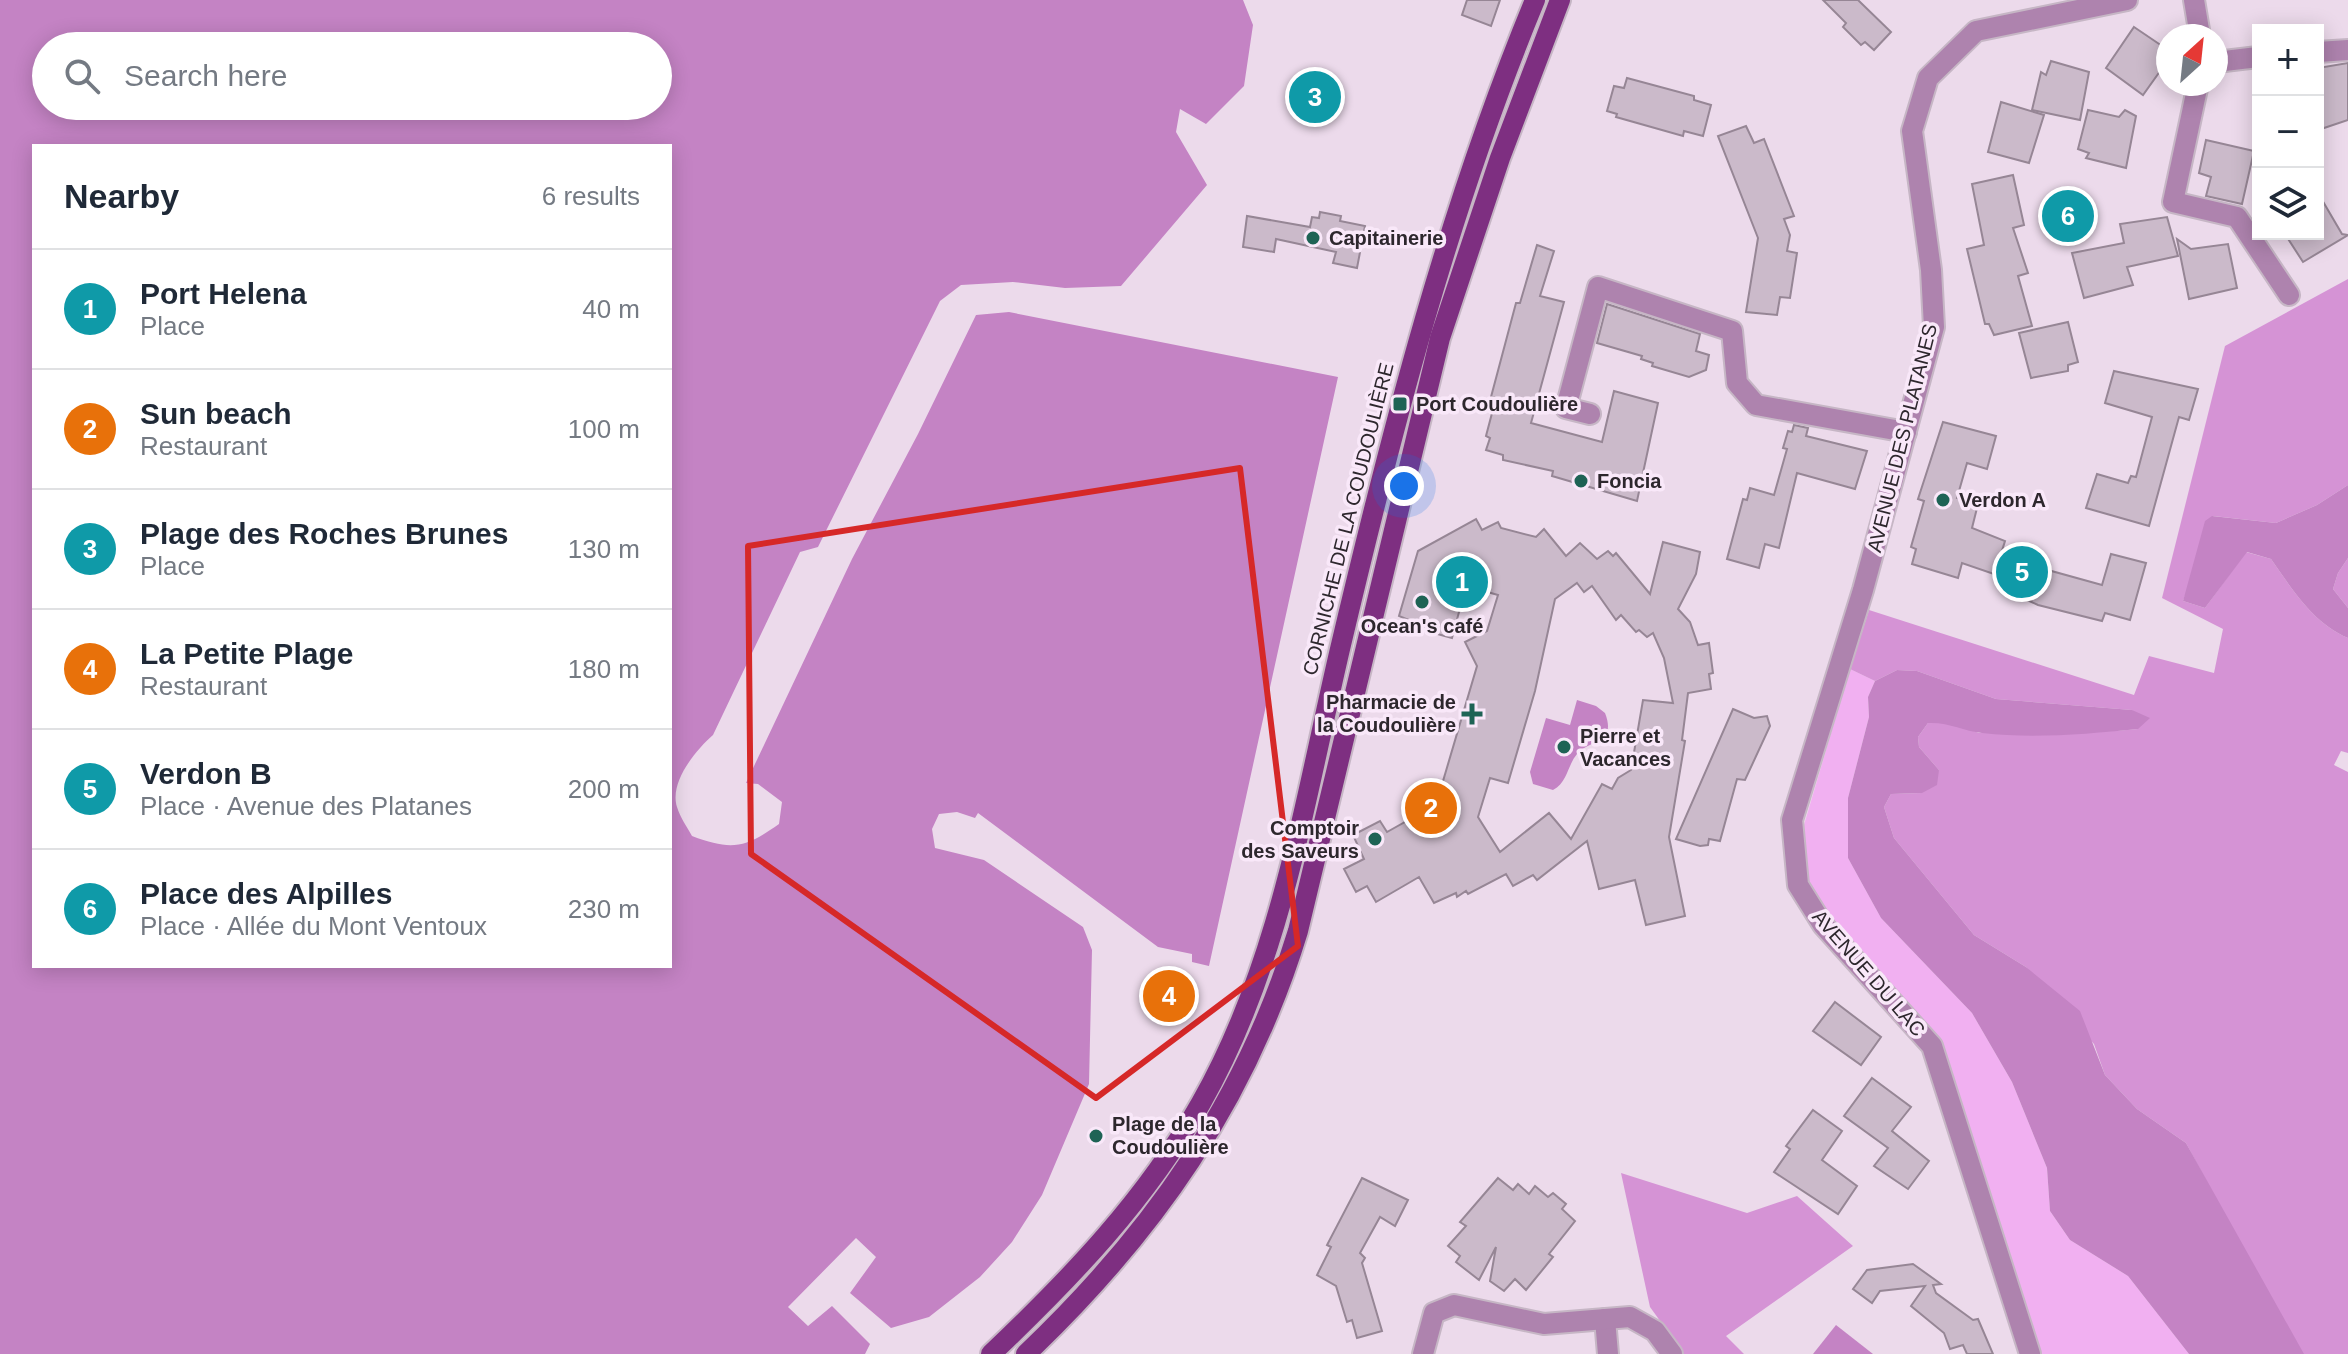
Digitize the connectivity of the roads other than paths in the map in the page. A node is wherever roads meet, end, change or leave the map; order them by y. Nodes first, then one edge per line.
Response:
1 (1535, 0) edge
2 (1560, 0) edge
3 (2127, 0) edge
4 (2194, 0) edge
5 (2070, 5) edge
6 (2198, 24) edge
7 (2348, 50) edge
8 (2324, 52) edge
9 (2252, 58) edge
10 (2228, 61) edge
11 (2195, 96) edge
12 (2289, 295) dead end
13 (1590, 414) dead end
14 (1906, 432) junction
15 (1863, 590) joint
16 (1607, 1319) junction
17 (991, 1354) edge
18 (1026, 1354) edge
19 (1423, 1354) edge
20 (1608, 1354) edge
21 (1672, 1354) edge
22 (2030, 1354) edge

1 - 17 main road, CORNICHE DE LA COUDOULIÈRE
2 - 18 main road
3 - 5 street, AVENUE DES PLATANES
4 - 6 street
5 - 14 street, AVENUE DES PLATANES
7 - 8 street
9 - 10 street
11 - 12 street
13 - 14 street
14 - 15 street, AVENUE DES PLATANES
15 - 22 street, AVENUE DU LAC
16 - 19 street
16 - 20 street
16 - 21 street

